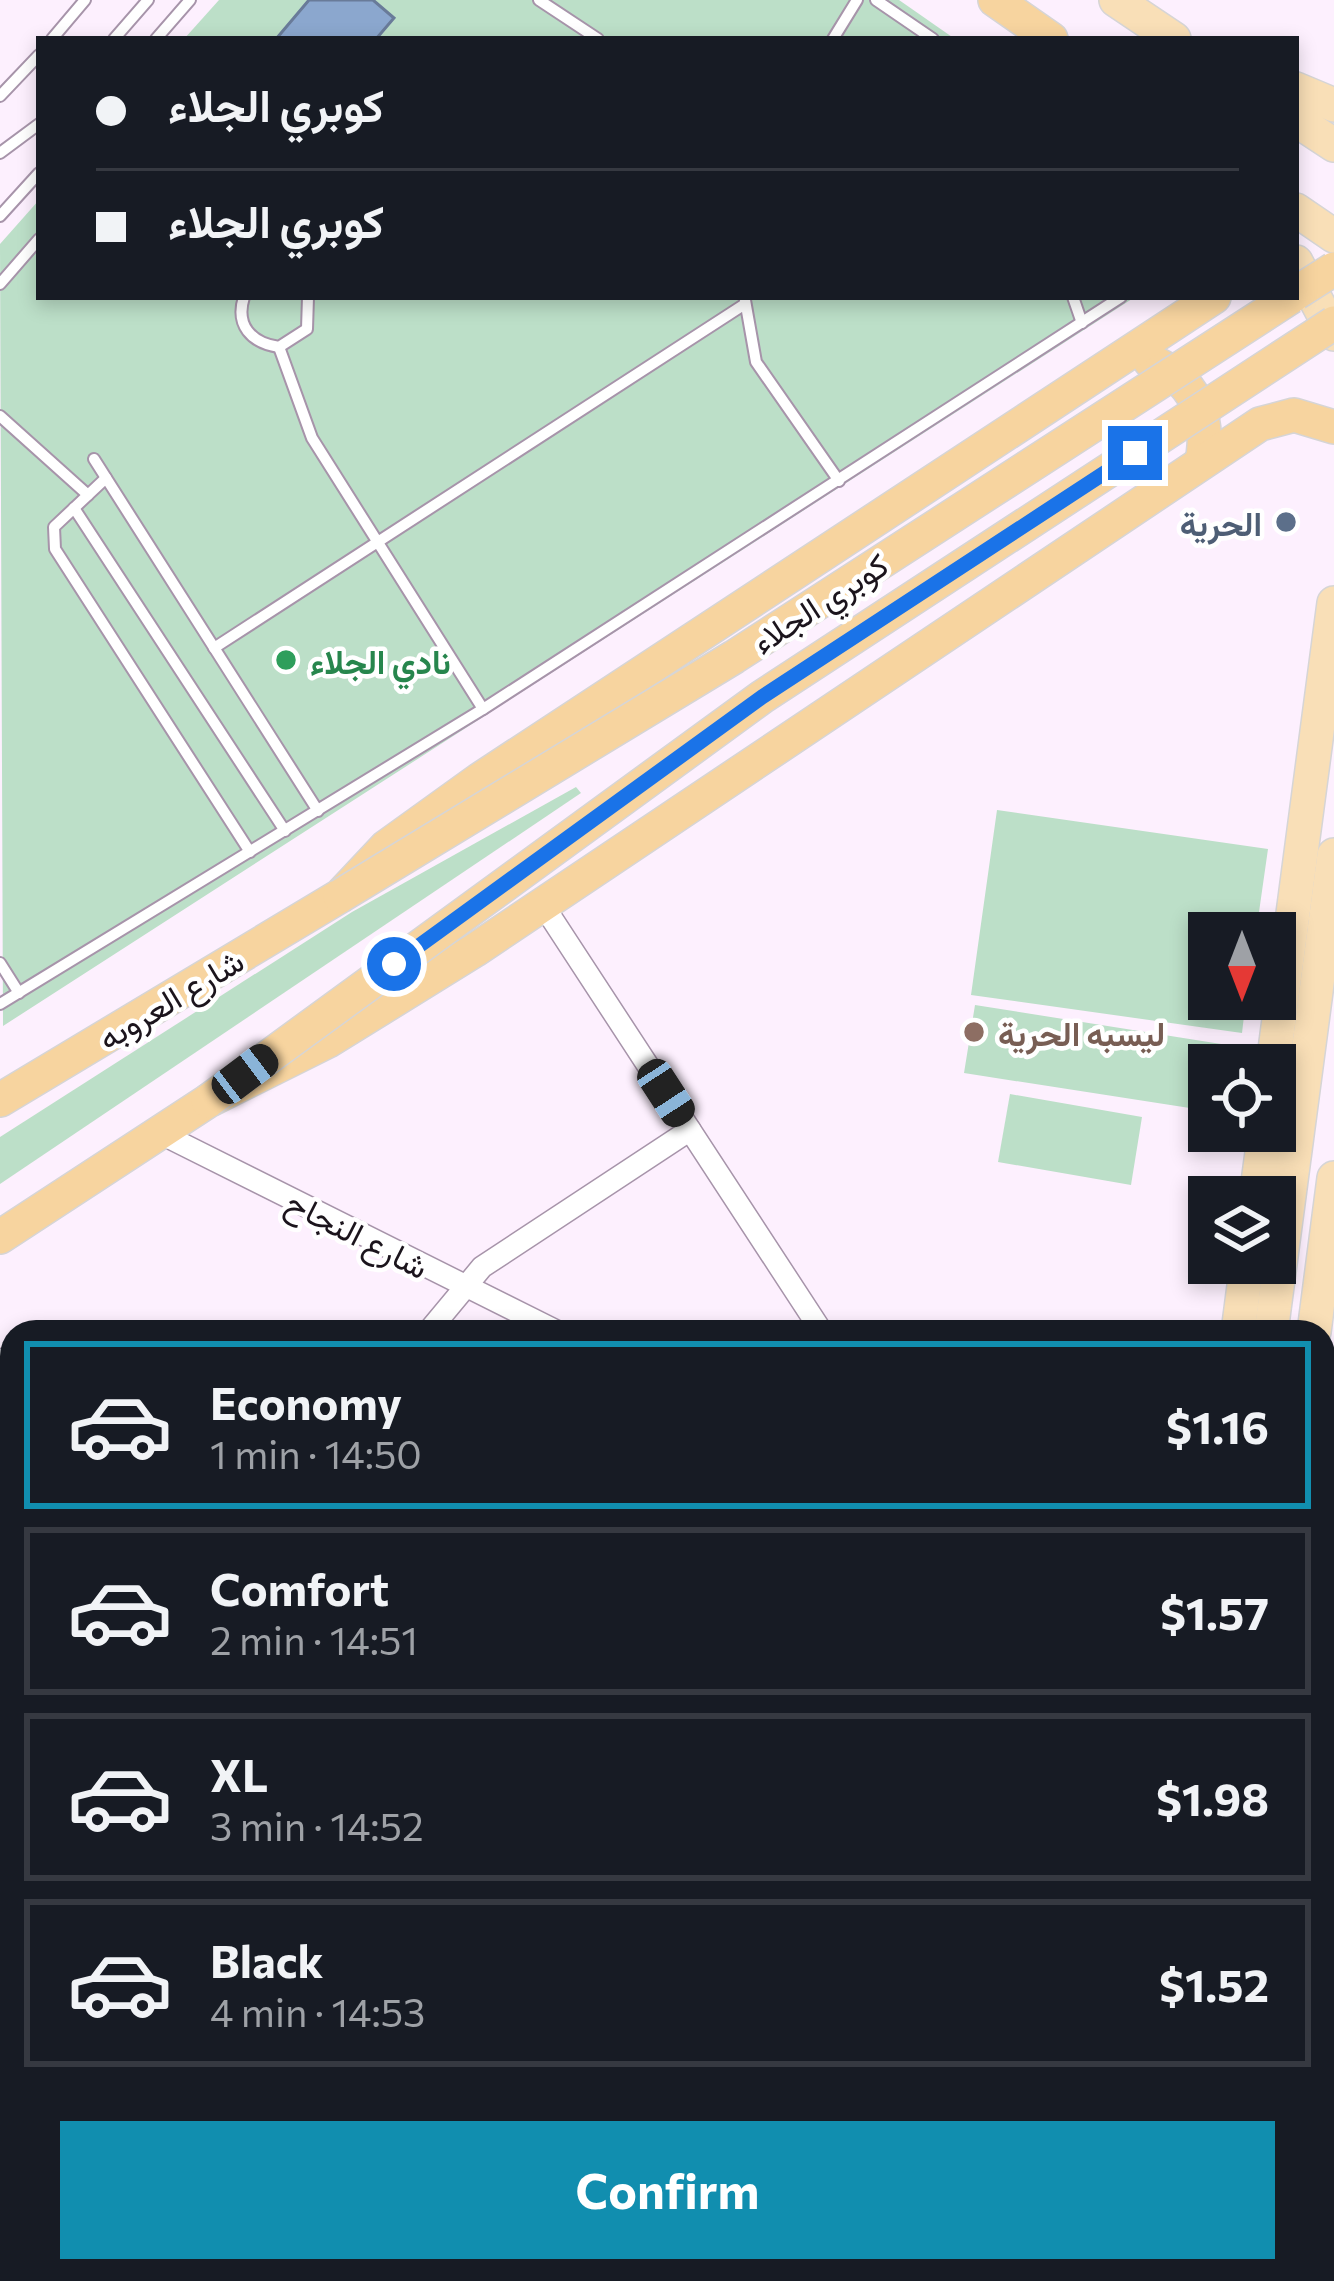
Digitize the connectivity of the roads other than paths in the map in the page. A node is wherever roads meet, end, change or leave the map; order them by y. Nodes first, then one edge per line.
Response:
1 (85, 0) edge
2 (148, 0) edge
3 (190, 0) edge
4 (538, 0) edge
5 (856, 0) edge
6 (875, 0) edge
7 (995, 0) edge
8 (1116, 0) edge
9 (55, 36) edge
10 (117, 36) edge
11 (159, 36) edge
12 (593, 36) edge
13 (835, 36) edge
14 (929, 36) edge
15 (1047, 36) edge
16 (1170, 36) edge
17 (36, 58) edge
18 (1299, 90) edge
19 (0, 96) edge
20 (1334, 105) edge
21 (1299, 122) edge
22 (36, 126) edge
23 (1334, 145) edge
24 (0, 153) edge
25 (36, 176) edge
26 (1299, 212) edge
27 (1, 214) edge
28 (1334, 236) edge
29 (36, 242) edge
30 (1299, 268) edge
31 (1334, 269) edge
32 (0, 284) edge
33 (1299, 291) edge
34 (244, 300) edge
35 (308, 300) edge
36 (745, 300) edge
37 (1074, 300) edge
38 (1116, 300) edge
39 (1210, 300) edge
40 (1285, 300) edge
41 (1082, 322) junction
42 (1334, 323) edge
43 (1334, 334) edge
44 (279, 347) junction
45 (1130, 357) junction
46 (0, 416) edge
47 (1334, 427) edge
48 (94, 459) dead end
49 (1202, 460) junction
50 (106, 478) junction
51 (839, 481) junction
52 (88, 494) junction
53 (74, 508) junction
54 (378, 542) junction
55 (1334, 603) edge
56 (214, 647) junction
57 (483, 709) junction
58 (318, 812) junction
59 (285, 831) junction
60 (250, 852) junction
61 (1334, 855) edge
62 (340, 896) junction
63 (543, 905) junction
64 (0, 963) edge
65 (20, 993) junction
66 (0, 1004) edge
67 (1277, 1044) edge
68 (0, 1100) edge
69 (208, 1101) junction
70 (691, 1130) junction
71 (160, 1132) junction
72 (1334, 1178) edge
73 (0, 1237) edge
74 (1244, 1284) edge
75 (462, 1286) junction
76 (437, 1320) edge
77 (533, 1320) edge
78 (814, 1320) edge
79 (1240, 1320) edge
80 (1273, 1320) edge
81 (1316, 1320) edge

1 - 9 lane
2 - 10 lane
3 - 11 lane
4 - 12 lane
5 - 13 lane
6 - 14 lane
7 - 15 highway
8 - 16 main road
17 - 19 lane
18 - 20 main road
21 - 23 main road
22 - 24 lane
25 - 27 lane
26 - 28 main road
29 - 32 lane
30 - 43 main road
31 - 33 highway, كوبري الجلاء, bridge
34 - 44 lane
35 - 44 lane
36 - 51 lane
36 - 54 lane
37 - 41 lane
38 - 41 lane
39 - 45 highway
40 - 62 highway, كوبري الجلاء, bridge
41 - 51 lane
42 - 69 highway, كوبري الجلاء, bridge
44 - 54 lane
45 - 49 highway
45 - 62 highway
46 - 52 lane
47 - 49 highway
48 - 50 lane
49 - 63 highway
50 - 52 lane
50 - 56 lane
51 - 57 lane
52 - 53 lane
53 - 59 lane
53 - 60 lane
54 - 56 lane
54 - 57 lane
55 - 67 main road
56 - 58 lane
57 - 58 lane
58 - 59 lane
59 - 60 lane
60 - 65 lane
61 - 80 main road
62 - 68 highway, شارع العروبه
63 - 69 highway
63 - 70 street
64 - 65 lane
65 - 66 lane
69 - 71 highway
70 - 75 street
70 - 78 street
71 - 73 highway
71 - 75 street, شارع النجاح
72 - 81 main road
74 - 79 main road
75 - 76 street
75 - 77 street, شارع النجاح

